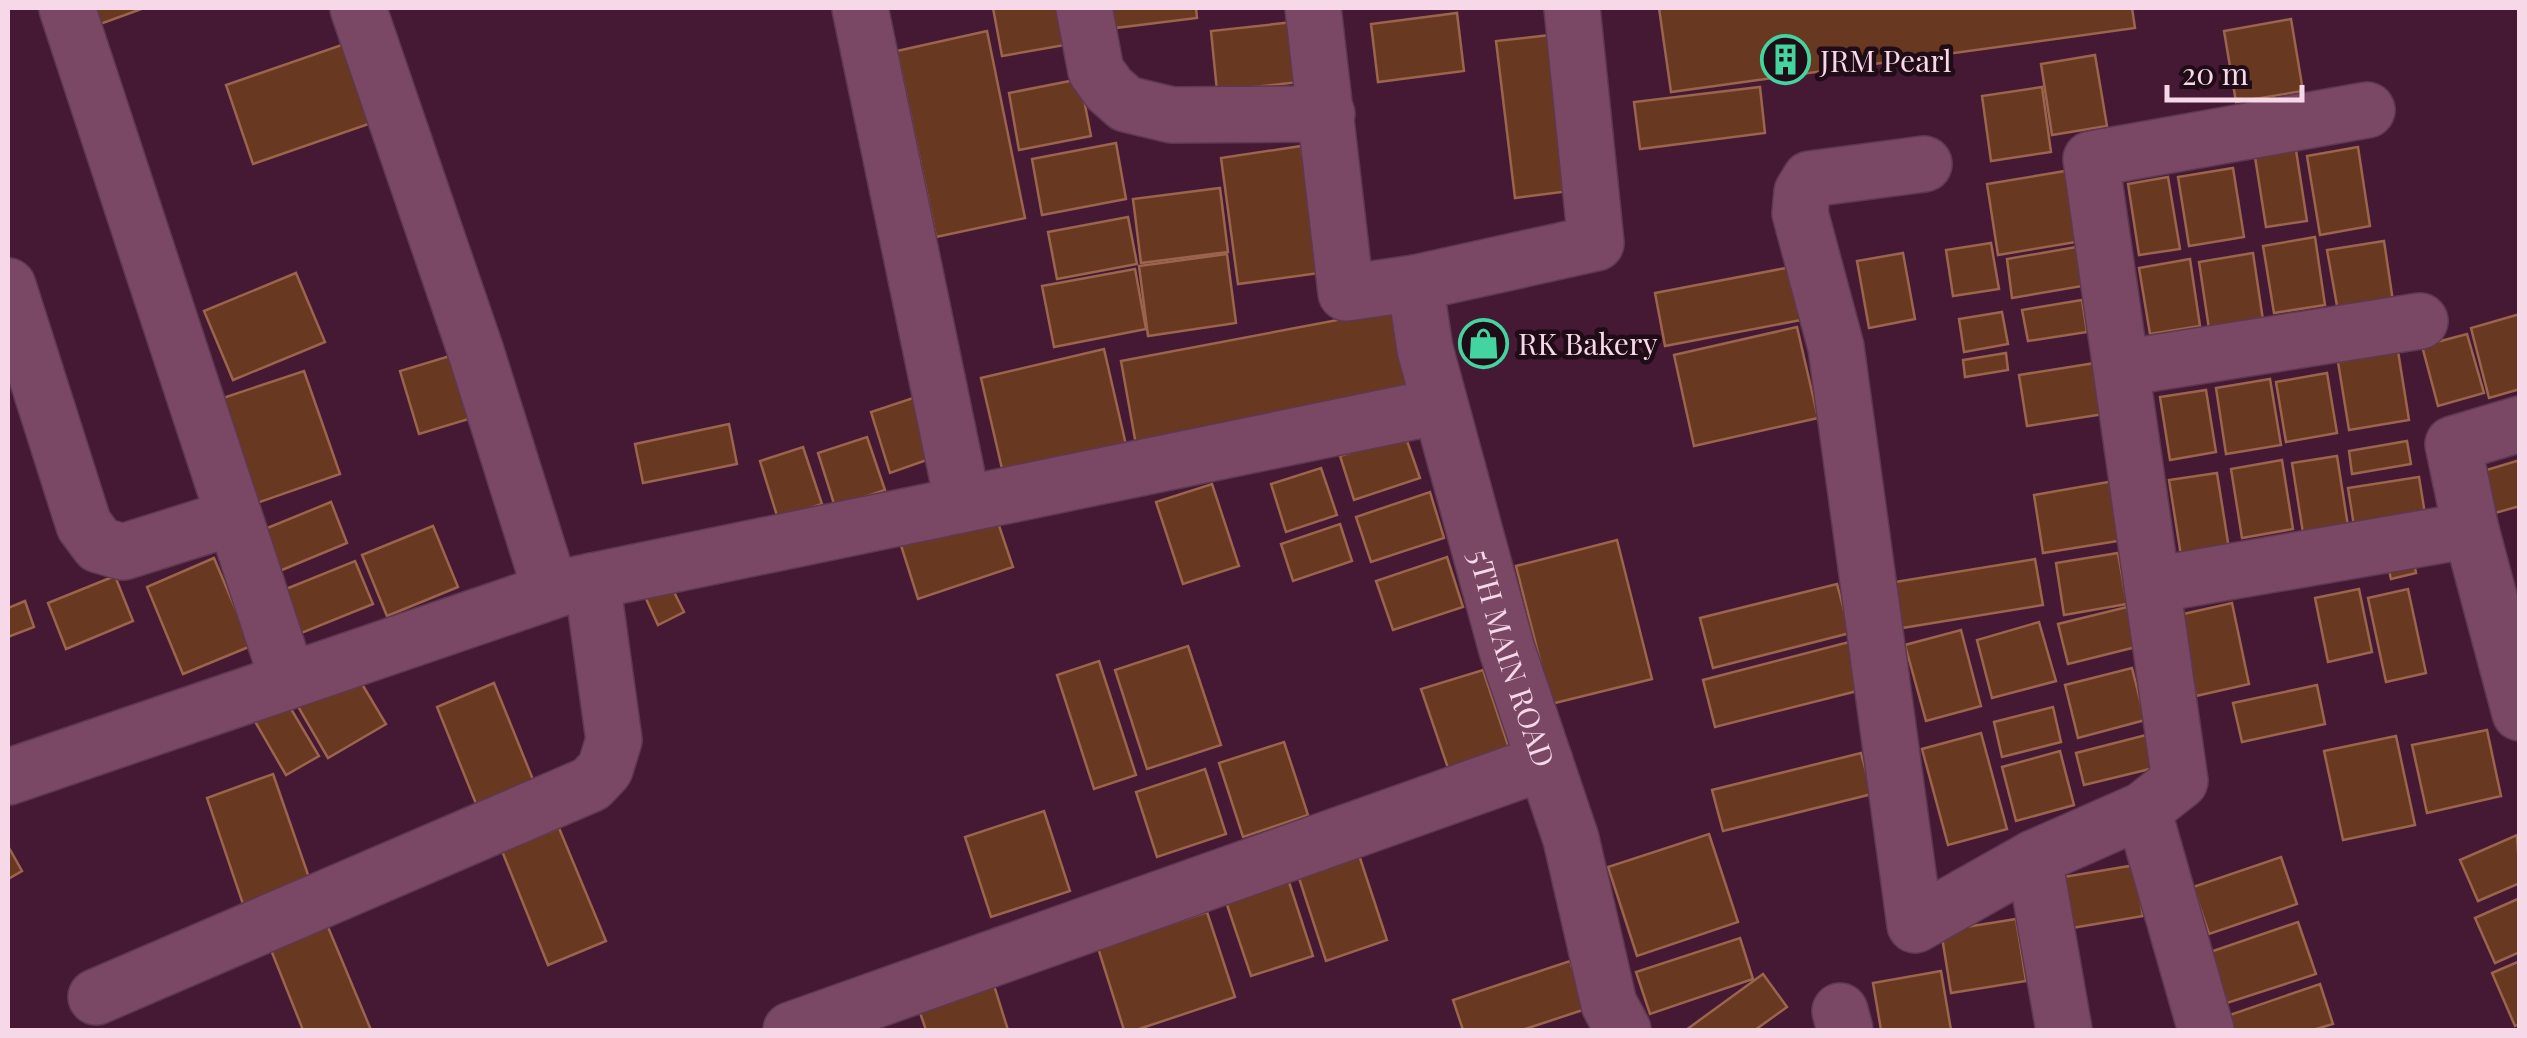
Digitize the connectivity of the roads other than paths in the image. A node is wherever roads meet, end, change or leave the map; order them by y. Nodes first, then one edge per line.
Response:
1 (66, 8) edge
2 (358, 8) edge
3 (860, 8) edge
4 (1084, 8) edge
5 (1313, 8) edge
6 (1572, 8) edge
7 (2367, 110) dead end
8 (1326, 114) junction
9 (1924, 164) dead end
10 (1414, 283) junction
11 (8, 286) edge
12 (2420, 321) dead end
13 (2122, 368) junction
14 (1440, 406) junction
15 (2520, 424) edge
16 (964, 504) junction
17 (234, 517) junction
18 (2472, 530) junction
19 (2153, 584) junction
20 (571, 586) junction
21 (288, 680) junction
22 (2520, 713) edge
23 (1544, 762) junction
24 (8, 777) edge
25 (2143, 810) junction
26 (2034, 858) junction
27 (96, 997) dead end
28 (791, 1030) edge
29 (1623, 1030) edge
30 (2064, 1030) edge
31 (2206, 1030) edge

1 - 17 street
2 - 20 street
3 - 16 street
4 - 8 street
5 - 8 street
6 - 10 street
7 - 13 street
8 - 10 street
9 - 26 street
10 - 14 street, 5TH MAIN ROAD
11 - 17 street
12 - 13 street
13 - 19 street
14 - 16 street
14 - 23 street, 5TH MAIN ROAD
15 - 18 street
16 - 20 street
17 - 21 street
18 - 19 street
18 - 22 street
19 - 25 street
20 - 21 street
20 - 27 street
21 - 24 street
23 - 28 street
23 - 29 street, 5TH MAIN ROAD
25 - 26 street
25 - 31 street
26 - 30 street

